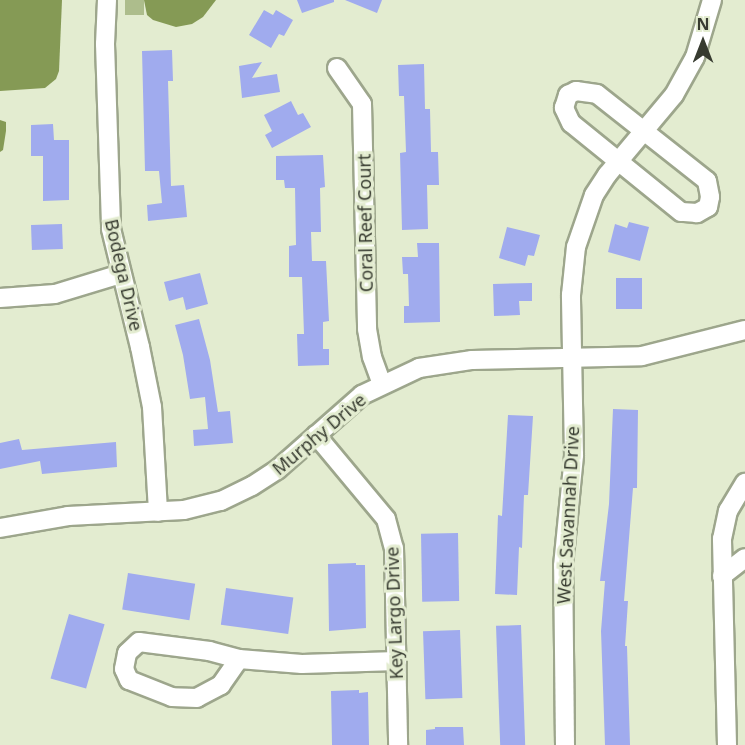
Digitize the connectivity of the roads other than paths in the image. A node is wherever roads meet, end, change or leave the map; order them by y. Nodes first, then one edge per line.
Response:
1 (107, 0) edge
2 (712, 0) edge
3 (337, 68) dead end
4 (645, 131) junction
5 (617, 162) junction
6 (121, 274) junction
7 (0, 298) edge
8 (745, 330) edge
9 (571, 358) junction
10 (382, 384) junction
11 (315, 435) junction
12 (745, 483) edge
13 (158, 512) junction
14 (0, 528) edge
15 (745, 558) edge
16 (722, 576) junction
17 (238, 659) junction
18 (397, 661) junction
19 (398, 745) edge
20 (565, 745) edge
21 (727, 745) edge

1 - 6 street, Bodega Drive
2 - 4 street, West Savannah Drive
3 - 10 street, Coral Reef Court
4 - 5 street, West Savannah Drive
4 - 5 street
4 - 5 street
5 - 9 street, West Savannah Drive
6 - 7 street
6 - 13 street, Bodega Drive
8 - 9 street, Murphy Drive
9 - 10 street, Murphy Drive
9 - 20 street, West Savannah Drive
10 - 11 street, Murphy Drive
11 - 13 street, Murphy Drive
11 - 18 street, Key Largo Drive
12 - 16 street
13 - 14 street, Murphy Drive
15 - 16 street
16 - 21 street
17 - 17 street
17 - 18 street
18 - 19 street, Key Largo Drive

